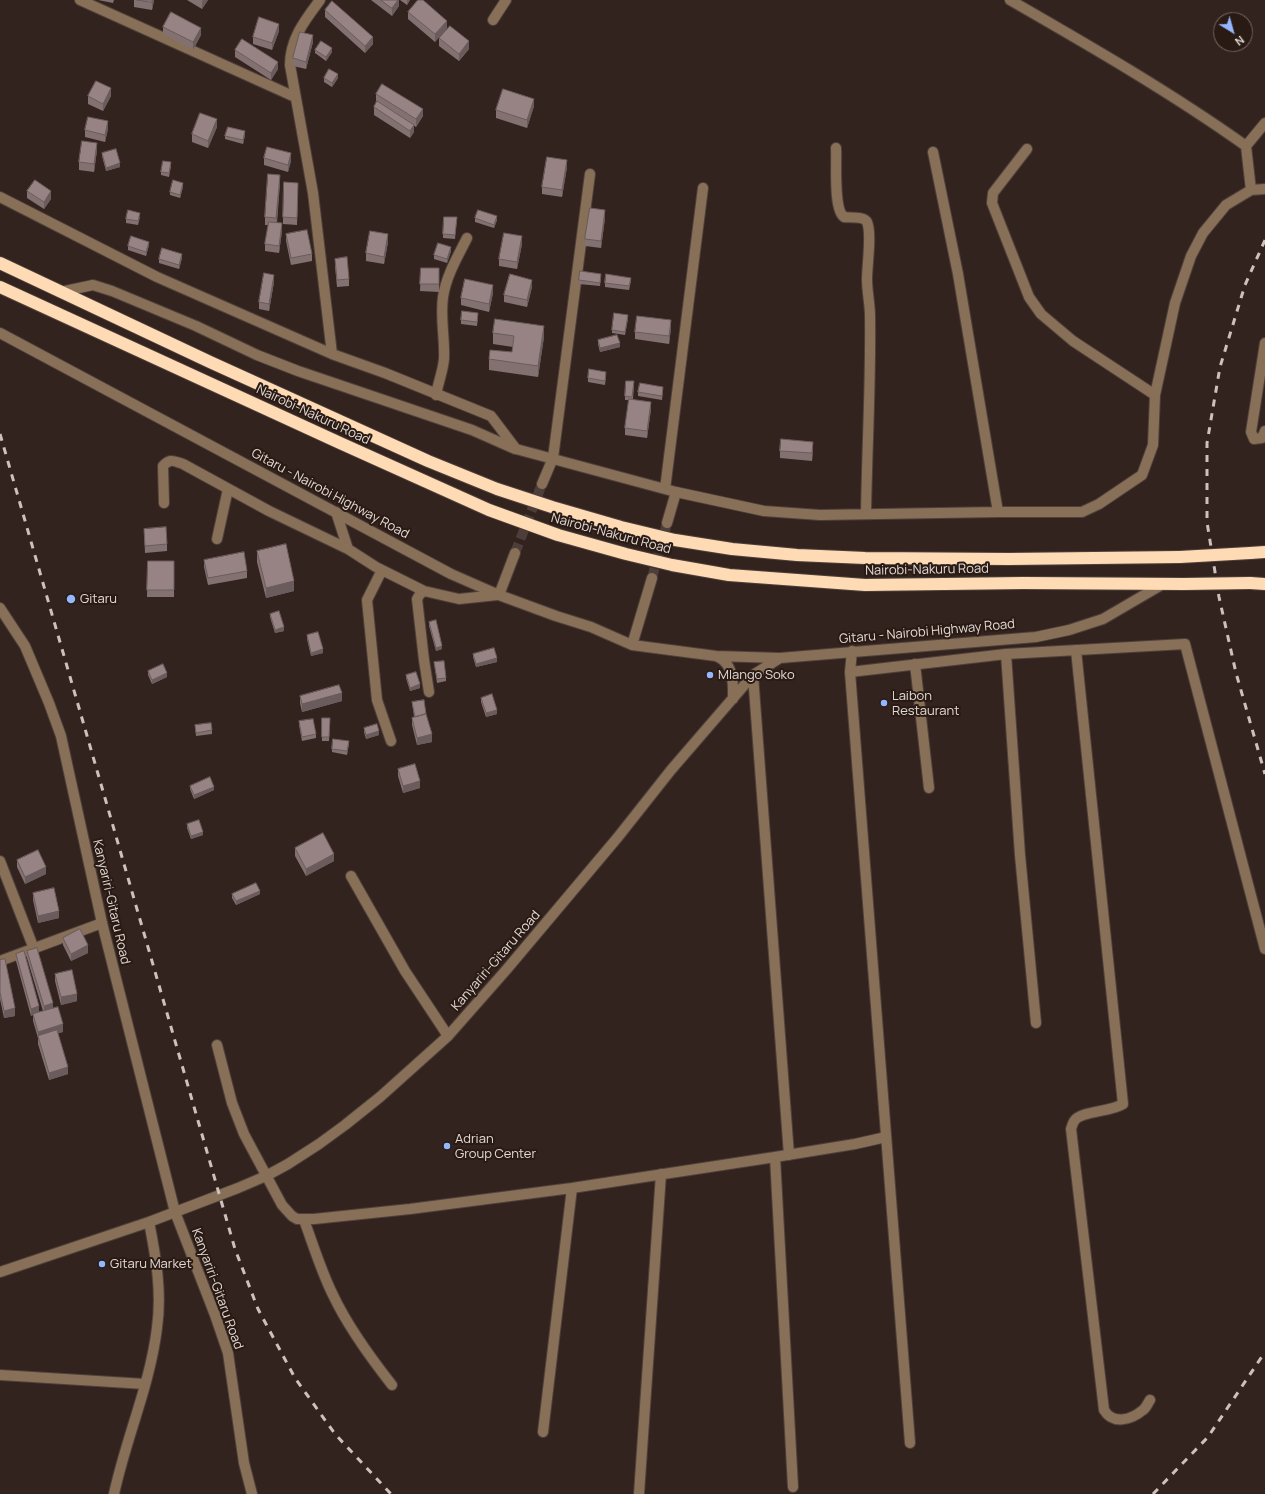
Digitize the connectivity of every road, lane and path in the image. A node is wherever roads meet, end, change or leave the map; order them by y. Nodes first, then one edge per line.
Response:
1 (80, 0) edge
2 (320, 0) edge
3 (506, 0) edge
4 (1010, 0) edge
5 (493, 20) dead end
6 (295, 97) junction
7 (1265, 123) edge
8 (1246, 146) junction
9 (836, 148) dead end
10 (1027, 149) dead end
11 (933, 152) dead end
12 (590, 174) dead end
13 (703, 188) dead end
14 (1265, 189) edge
15 (1251, 190) junction
16 (0, 197) edge
17 (467, 238) dead end
18 (0, 263) edge
19 (0, 287) edge
20 (60, 292) junction
21 (0, 333) edge
22 (1265, 342) edge
23 (332, 354) junction
24 (436, 395) junction
25 (1155, 395) junction
26 (1265, 431) edge
27 (516, 449) junction
28 (553, 458) junction
29 (542, 484) tunnel mouth
30 (228, 489) junction
31 (665, 489) junction
32 (676, 492) junction
33 (164, 503) dead end
34 (336, 512) junction
35 (998, 512) junction
36 (866, 514) junction
37 (667, 523) tunnel mouth
38 (217, 540) dead end
39 (348, 549) junction
40 (1265, 552) edge
41 (515, 553) tunnel mouth
42 (382, 570) junction
43 (652, 578) tunnel mouth
44 (1163, 584) junction
45 (1265, 584) edge
46 (424, 591) junction
47 (499, 595) junction
48 (0, 608) edge
49 (632, 644) junction
50 (1076, 650) junction
51 (852, 651) junction
52 (1006, 654) junction
53 (716, 656) junction
54 (780, 658) junction
55 (915, 664) junction
56 (850, 672) junction
57 (753, 675) junction
58 (429, 692) dead end
59 (733, 699) junction
60 (391, 741) dead end
61 (929, 788) dead end
62 (0, 861) edge
63 (351, 876) dead end
64 (102, 923) junction
65 (34, 949) junction
66 (1265, 949) edge
67 (0, 961) edge
68 (1036, 1023) dead end
69 (448, 1036) junction
70 (217, 1045) dead end
71 (886, 1137) junction
72 (789, 1155) junction
73 (775, 1158) junction
74 (661, 1174) junction
75 (266, 1176) junction
76 (572, 1188) junction
77 (175, 1212) junction
78 (304, 1220) junction
79 (149, 1222) junction
80 (0, 1272) edge
81 (0, 1375) edge
82 (145, 1384) junction
83 (392, 1385) dead end
84 (1150, 1400) dead end
85 (543, 1432) dead end
86 (910, 1443) dead end
87 (793, 1487) dead end
88 (114, 1494) edge
89 (252, 1494) edge
90 (639, 1494) edge

1 - 6 street
2 - 6 street
3 - 5 street
4 - 8 street
6 - 23 street
7 - 8 street
8 - 15 street
9 - 36 street
10 - 25 street
11 - 35 street
12 - 28 street
13 - 31 street
14 - 15 street
15 - 25 street
16 - 23 street
17 - 24 street
18 - 20 highway, Nairobi-Nakuru Road
19 - 44 highway, Nairobi-Nakuru Road
20 - 27 street
20 - 40 highway, Nairobi-Nakuru Road, bridge
21 - 34 street, Gitaru - Nairobi Highway Road
22 - 26 street
23 - 24 street
24 - 27 street
25 - 35 street
27 - 28 street
28 - 29 street
28 - 31 street
30 - 33 street
30 - 38 street
30 - 39 street
31 - 32 street
32 - 36 street
32 - 37 street
34 - 39 street
34 - 47 street, Gitaru - Nairobi Highway Road
35 - 36 street
39 - 42 street
41 - 47 street
42 - 46 street
42 - 60 street
43 - 49 street
44 - 45 highway, Nairobi-Nakuru Road, bridge
44 - 51 street, Gitaru - Nairobi Highway Road
46 - 47 street
46 - 58 street
47 - 49 street, Gitaru - Nairobi Highway Road
48 - 64 street, Kanyariri-Gitaru Road
49 - 53 street, Gitaru - Nairobi Highway Road
50 - 52 street
50 - 66 street
50 - 84 street
51 - 54 street, Gitaru - Nairobi Highway Road
51 - 56 street
52 - 55 street
52 - 68 street
53 - 54 street, Gitaru - Nairobi Highway Road
53 - 59 street
54 - 57 street, Kanyariri-Gitaru Road
55 - 56 street
55 - 61 street
56 - 71 street
57 - 59 street, Kanyariri-Gitaru Road
57 - 72 street
59 - 69 street, Kanyariri-Gitaru Road
62 - 65 street
63 - 69 street
64 - 65 street
64 - 77 street, Kanyariri-Gitaru Road
65 - 67 street
69 - 75 street, Kanyariri-Gitaru Road
70 - 75 street
71 - 72 street
71 - 86 street
72 - 73 street
73 - 74 street
73 - 87 street
74 - 76 street
74 - 90 street
75 - 77 street, Kanyariri-Gitaru Road
75 - 78 street
76 - 78 street
76 - 85 street
77 - 79 street, Kanyariri-Gitaru Road
77 - 89 street, Kanyariri-Gitaru Road
78 - 83 street
79 - 80 street, Kanyariri-Gitaru Road
79 - 82 street
81 - 82 street
82 - 88 street

